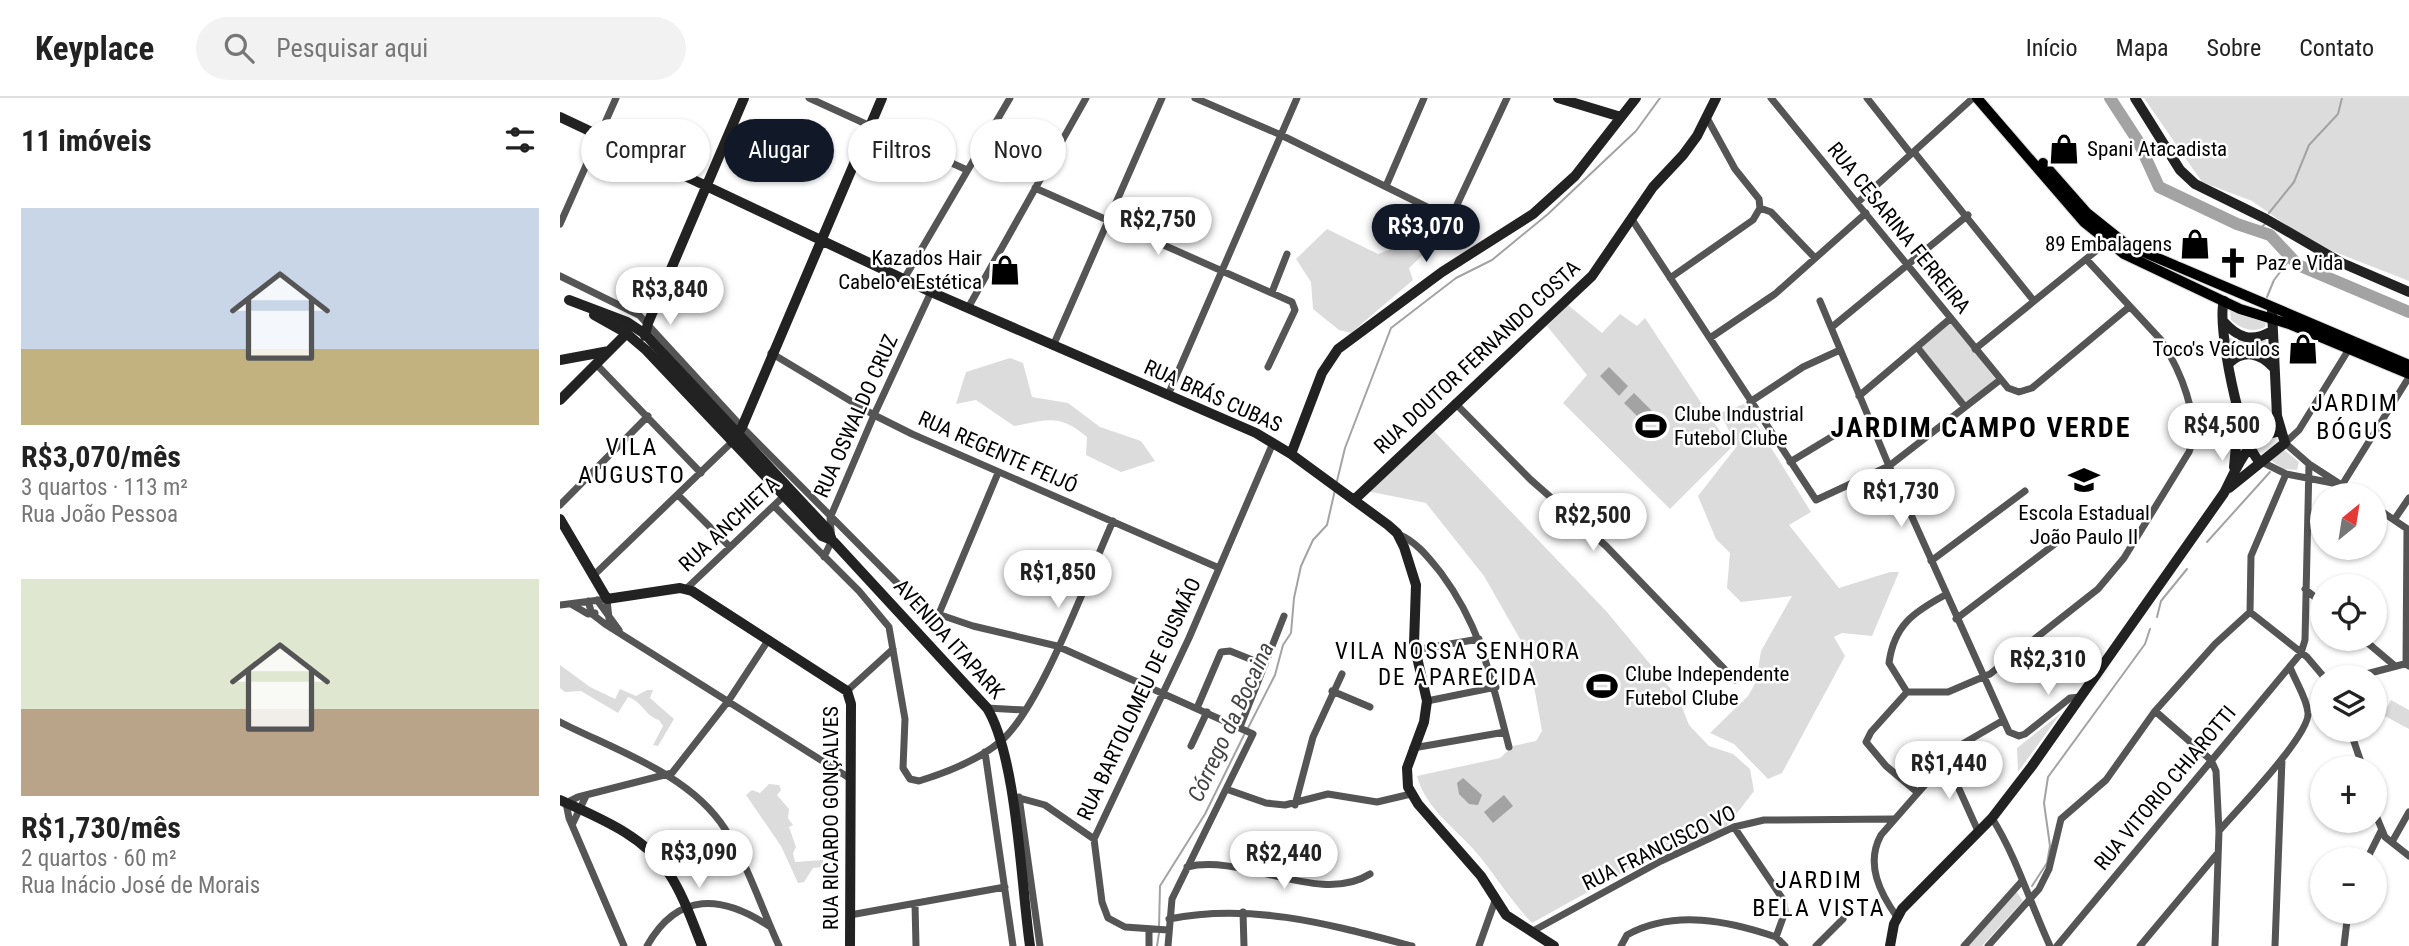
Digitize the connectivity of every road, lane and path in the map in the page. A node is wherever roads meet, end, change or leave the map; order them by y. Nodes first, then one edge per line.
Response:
1 (616, 98) edge
2 (744, 98) edge
3 (809, 98) edge
4 (882, 98) edge
5 (1010, 98) edge
6 (1086, 98) edge
7 (1162, 98) edge
8 (1195, 98) edge
9 (1297, 98) edge
10 (1424, 98) edge
11 (1507, 98) edge
12 (1558, 98) edge
13 (1636, 98) edge
14 (1716, 98) edge
15 (1771, 98) edge
16 (1867, 98) edge
17 (1975, 98) edge
18 (1985, 98) edge
19 (2135, 98) edge
20 (560, 117) edge
21 (1621, 117) junction
22 (1707, 118) junction
23 (607, 119) edge
24 (855, 119) edge
25 (873, 119) edge
26 (581, 127) edge
27 (1281, 135) junction
28 (1913, 153) junction
29 (956, 165) edge
30 (967, 170) junction
31 (581, 178) edge
32 (848, 178) edge
33 (700, 182) edge
34 (707, 185) junction
35 (1386, 186) junction
36 (1035, 188) junction
37 (1857, 203) junction
38 (1760, 208) junction
39 (1866, 213) junction
40 (1968, 215) junction
41 (1631, 218) junction
42 (1108, 220) junction
43 (560, 224) edge
44 (822, 239) junction
45 (2107, 242) junction
46 (1287, 254) dead end
47 (1815, 258) junction
48 (2087, 260) junction
49 (1908, 265) junction
50 (1222, 268) junction
51 (560, 276) edge
52 (1670, 278) junction
53 (904, 279) junction
54 (931, 292) junction
55 (1272, 292) junction
56 (2409, 292) edge
57 (564, 298) edge
58 (1820, 301) dead end
59 (2034, 301) junction
60 (2253, 301) junction
61 (2224, 302) junction
62 (623, 306) junction
63 (2129, 307) junction
64 (968, 308) junction
65 (2272, 314) junction
66 (1951, 318) junction
67 (2222, 321) junction
68 (626, 327) junction
69 (1832, 327) junction
70 (647, 328) junction
71 (2272, 331) junction
72 (1710, 338) junction
73 (1053, 346) junction
74 (1917, 347) junction
75 (1975, 349) junction
76 (2349, 349) junction
77 (646, 350) junction
78 (1840, 350) junction
79 (609, 351) junction
80 (771, 353) junction
81 (578, 358) junction
82 (560, 360) edge
83 (2229, 363) junction
84 (597, 365) junction
85 (2409, 365) edge
86 (1268, 367) dead end
87 (2274, 368) junction
88 (587, 374) junction
89 (2409, 375) edge
90 (2000, 380) junction
91 (1168, 395) junction
92 (1859, 396) junction
93 (560, 400) edge
94 (1750, 402) junction
95 (1455, 403) junction
96 (1965, 407) junction
97 (874, 415) junction
98 (2239, 415) junction
99 (648, 416) junction
100 (2300, 430) junction
101 (2280, 431) junction
102 (737, 434) junction
103 (1833, 436) dead end
104 (1273, 443) junction
105 (2285, 443) junction
106 (2249, 447) junction
107 (1291, 454) junction
108 (2259, 461) junction
109 (1790, 462) junction
110 (2309, 464) junction
111 (1889, 467) junction
112 (701, 472) junction
113 (998, 473) junction
114 (2286, 474) junction
115 (2309, 479) junction
116 (2230, 480) junction
117 (2324, 482) junction
118 (2330, 483) edge
119 (2339, 483) edge
120 (2343, 483) edge
121 (791, 490) junction
122 (2025, 491) dead end
123 (2224, 493) junction
124 (2308, 493) junction
125 (678, 495) junction
126 (2409, 498) edge
127 (1352, 499) junction
128 (560, 506) edge
129 (774, 506) junction
130 (2387, 515) edge
131 (831, 518) junction
132 (560, 519) edge
133 (2394, 520) junction
134 (1113, 521) junction
135 (2408, 529) edge
136 (1397, 533) junction
137 (2064, 537) dead end
138 (832, 540) junction
139 (730, 547) junction
140 (824, 557) junction
141 (1931, 561) junction
142 (1219, 568) junction
143 (593, 576) junction
144 (686, 589) junction
145 (2305, 589) junction
146 (2310, 593) edge
147 (1945, 595) junction
148 (588, 601) junction
149 (602, 602) junction
150 (570, 604) junction
151 (560, 605) edge
152 (2250, 612) junction
153 (593, 614) junction
154 (938, 616) junction
155 (1284, 616) dead end
156 (1956, 619) junction
157 (621, 633) junction
158 (769, 639) junction
159 (1479, 639) junction
160 (1057, 646) junction
161 (893, 649) junction
162 (1415, 650) junction
163 (2377, 651) edge
164 (2301, 653) junction
165 (2408, 664) edge
166 (1265, 665) junction
167 (2312, 665) edge
168 (2395, 666) junction
169 (2290, 667) junction
170 (2387, 668) edge
171 (1342, 674) dead end
172 (1983, 676) junction
173 (1735, 680) dead end
174 (1496, 687) junction
175 (846, 691) junction
176 (1332, 691) junction
177 (1908, 692) junction
178 (1163, 694) junction
179 (2080, 697) junction
180 (729, 700) junction
181 (1427, 701) junction
182 (1370, 707) dead end
183 (987, 708) junction
184 (1197, 708) junction
185 (1025, 710) junction
186 (2155, 711) junction
187 (1206, 712) junction
188 (2002, 721) junction
189 (560, 722) edge
190 (1247, 731) junction
191 (1505, 732) junction
192 (1001, 741) junction
193 (1191, 746) dead end
194 (1509, 747) dead end
195 (1413, 748) junction
196 (985, 752) junction
197 (2282, 759) junction
198 (1946, 760) junction
199 (2211, 760) junction
200 (666, 776) junction
201 (852, 779) junction
202 (1226, 789) junction
203 (1917, 793) junction
204 (1411, 794) junction
205 (586, 796) junction
206 (1015, 797) junction
207 (563, 801) edge
208 (1295, 805) junction
209 (579, 809) junction
210 (2409, 812) edge
211 (1992, 818) junction
212 (1893, 819) junction
213 (572, 825) junction
214 (1734, 827) junction
215 (1979, 831) junction
216 (2219, 831) junction
217 (2383, 833) edge
218 (1094, 839) junction
219 (2392, 842) junction
220 (2218, 853) junction
221 (2409, 856) edge
222 (1187, 867) junction
223 (1370, 874) dead end
224 (2022, 881) junction
225 (1004, 887) junction
226 (1495, 901) junction
227 (2029, 902) junction
228 (915, 904) junction
229 (685, 907) junction
230 (1243, 912) junction
231 (1900, 913) junction
232 (850, 915) junction
233 (1169, 919) junction
234 (1843, 919) dead end
235 (2347, 924) edge
236 (770, 926) junction
237 (1158, 930) junction
238 (1531, 932) junction
239 (1776, 937) junction
240 (624, 946) edge
241 (647, 946) edge
242 (702, 946) edge
243 (779, 946) edge
244 (850, 946) edge
245 (916, 946) edge
246 (1013, 946) edge
247 (1030, 946) edge
248 (1040, 946) edge
249 (1149, 946) edge
250 (1168, 946) edge
251 (1244, 946) edge
252 (1412, 946) edge
253 (1479, 946) edge
254 (1554, 946) edge
255 (1622, 946) edge
256 (1785, 946) edge
257 (1816, 946) edge
258 (1890, 946) edge
259 (1964, 946) edge
260 (1987, 946) edge
261 (2050, 946) edge
262 (2057, 946) edge
263 (2140, 946) edge
264 (2215, 946) edge
265 (2275, 946) edge
266 (2344, 946) edge

1 - 23 street
2 - 34 street
3 - 24 street
4 - 25 street
5 - 30 street
6 - 36 street
7 - 42 street
8 - 27 street
9 - 27 street
10 - 35 street
11 - 35 street
12 - 21 street
13 - 21 street
14 - 22 street, RUA DOUTOR FERNANDO COSTA
15 - 37 street, RUA CESARINA FERREIRA
16 - 28 street
17 - 28 street
17 - 45 main road
18 - 60 main road
19 - 56 street
20 - 26 street, RUA BRÁS CUBAS
21 - 107 street
22 - 38 street
22 - 41 street, RUA DOUTOR FERNANDO COSTA
27 - 35 street
27 - 50 street
28 - 37 street
28 - 40 street
29 - 30 street
30 - 53 street
31 - 43 street
32 - 44 street
33 - 34 street, RUA BRÁS CUBAS
34 - 44 street, RUA BRÁS CUBAS
34 - 70 street
36 - 42 street
36 - 64 street
37 - 39 street, RUA CESARINA FERREIRA
38 - 47 street
38 - 52 street
39 - 47 street
39 - 49 street, RUA CESARINA FERREIRA
40 - 49 street
40 - 59 street
41 - 52 street
41 - 95 street, RUA DOUTOR FERNANDO COSTA
42 - 50 street
42 - 73 street
44 - 53 street, RUA BRÁS CUBAS
44 - 80 street
45 - 48 street
45 - 61 main road
46 - 55 street
47 - 72 street
48 - 59 street
48 - 63 street
49 - 66 street, RUA CESARINA FERREIRA
49 - 69 street
50 - 55 street
50 - 91 street
51 - 62 street
52 - 72 street
53 - 54 street, RUA BRÁS CUBAS
54 - 64 street, RUA BRÁS CUBAS
54 - 97 street, RUA OSWALDO CRUZ
55 - 86 street
57 - 68 street, AVENIDA ITAPARK
58 - 69 street
59 - 75 street
60 - 61 main road
60 - 65 main road
61 - 65 main road
61 - 67 street
62 - 68 street
62 - 70 street
63 - 90 street
63 - 172 street
64 - 73 street, RUA BRÁS CUBAS
65 - 71 street
65 - 76 main road
65 - 85 main road
66 - 74 street
66 - 75 street, RUA CESARINA FERREIRA
67 - 71 street
67 - 83 street
68 - 70 street, AVENIDA ITAPARK
68 - 77 street, AVENIDA ITAPARK
68 - 79 street
69 - 78 street
70 - 77 street
70 - 102 street, AVENIDA ITAPARK
71 - 87 street
72 - 94 street
73 - 91 street, RUA BRÁS CUBAS
74 - 92 street
74 - 96 street
75 - 90 street, RUA CESARINA FERREIRA
76 - 89 main road
76 - 100 street
77 - 102 street, AVENIDA ITAPARK
78 - 92 street
78 - 94 street
79 - 81 street
79 - 84 street
80 - 97 street, RUA REGENTE FEIJÓ
80 - 102 street
81 - 82 street
81 - 88 street
83 - 87 street
83 - 98 street
84 - 88 street
84 - 99 street
87 - 101 street
88 - 93 street
89 - 120 street
90 - 96 street
91 - 104 street, RUA BRÁS CUBAS
92 - 111 street
94 - 109 street
95 - 127 street, RUA DOUTOR FERNANDO COSTA
95 - 173 street
96 - 111 street
97 - 113 street, RUA REGENTE FEIJÓ
97 - 131 street, RUA OSWALDO CRUZ
98 - 106 street
98 - 116 street
99 - 112 street
99 - 128 street
100 - 101 street
100 - 105 street
101 - 105 street
101 - 106 street
102 - 112 street
102 - 121 street, AVENIDA ITAPARK
103 - 109 street
104 - 107 street, RUA BRÁS CUBAS
104 - 142 street, RUA BARTOLOMEU DE GUSMÃO
105 - 108 street
105 - 110 street
106 - 108 street
106 - 116 street
107 - 127 street, RUA BRÁS CUBAS
108 - 114 street
108 - 123 street
109 - 111 street
110 - 115 street
110 - 119 street
111 - 141 street
112 - 125 street
113 - 134 street, RUA REGENTE FEIJÓ
113 - 154 street
114 - 115 street
114 - 152 street
115 - 117 street
115 - 124 street
116 - 123 street
117 - 118 street
117 - 124 street
121 - 129 street, RUA ANCHIETA
121 - 131 street
121 - 138 street, AVENIDA ITAPARK
122 - 141 street
123 - 179 street
124 - 145 street
125 - 139 street
125 - 143 street
126 - 133 street
127 - 136 street, RUA BRÁS CUBAS
129 - 139 street, RUA ANCHIETA
129 - 140 street
130 - 133 street
131 - 138 street, RUA OSWALDO CRUZ
131 - 154 street
132 - 143 street
133 - 135 street
134 - 142 street, RUA REGENTE FEIJÓ
134 - 160 street
135 - 165 street
136 - 159 street
136 - 162 street
137 - 156 street
138 - 140 street, RUA OSWALDO CRUZ
138 - 183 street, AVENIDA ITAPARK
139 - 144 street, RUA ANCHIETA
140 - 161 street
141 - 147 street
142 - 178 street, RUA BARTOLOMEU DE GUSMÃO
143 - 149 street
144 - 149 street
144 - 158 street
145 - 146 street
145 - 164 street
147 - 156 street
147 - 177 street
148 - 149 street
148 - 150 street
148 - 153 street
149 - 153 street
149 - 157 street
150 - 151 street
150 - 153 street
152 - 164 street
152 - 186 street
153 - 157 street
154 - 160 street
155 - 166 street
156 - 172 street
157 - 180 street
158 - 175 street
158 - 180 street
159 - 162 street
159 - 174 street
160 - 178 street
160 - 185 street
161 - 175 street
161 - 196 street
162 - 181 street
163 - 168 street
164 - 167 street
164 - 169 street, RUA VITORIO CHIAROTTI
165 - 168 street
166 - 184 street
166 - 190 street
168 - 170 street
169 - 197 street
169 - 199 street, RUA VITORIO CHIAROTTI
171 - 176 street
172 - 177 street
172 - 188 street
174 - 181 street
174 - 191 street
175 - 201 street, RUA RICARDO GONÇALVES
176 - 182 street
176 - 208 street
177 - 203 street
178 - 184 street
178 - 218 street, RUA BARTOLOMEU DE GUSMÃO
179 - 188 street
179 - 211 street
180 - 200 street
180 - 201 street
181 - 195 street
183 - 185 street
183 - 192 street, AVENIDA ITAPARK
184 - 187 street
185 - 192 street
186 - 199 street
186 - 227 street
187 - 190 street
187 - 193 street
188 - 198 street
189 - 200 street
190 - 202 street
191 - 194 street
191 - 195 street
192 - 196 street
192 - 206 street, AVENIDA ITAPARK
195 - 204 street
196 - 225 street
197 - 216 street
197 - 265 street
198 - 203 street
198 - 215 street
199 - 216 street
199 - 262 street, RUA VITORIO CHIAROTTI
200 - 205 street
200 - 236 street
201 - 232 street, RUA RICARDO GONÇALVES
202 - 208 street
202 - 222 street
203 - 212 street
204 - 208 street
204 - 226 street
205 - 207 street
205 - 209 street
206 - 218 street
206 - 247 street, AVENIDA ITAPARK
206 - 248 street
207 - 209 street
207 - 213 street
209 - 213 street
209 - 229 street
210 - 219 street
211 - 215 street
211 - 224 street
212 - 214 street, RUA FRANCISCO VO
212 - 231 street
213 - 240 street
214 - 238 street, RUA FRANCISCO VO
214 - 239 street
215 - 231 street
216 - 220 street
217 - 219 street
218 - 237 street, RUA BARTOLOMEU DE GUSMÃO
219 - 221 street
220 - 263 street
220 - 264 street
222 - 223 street
222 - 233 street
224 - 227 street
224 - 259 street
225 - 228 street
225 - 246 street
226 - 238 street
226 - 253 street
227 - 260 street
227 - 261 street
228 - 232 street
228 - 245 street
229 - 236 street
229 - 241 street
229 - 242 street
230 - 233 street
230 - 251 street
230 - 252 street
231 - 258 street
232 - 244 street, RUA RICARDO GONÇALVES
233 - 237 street
234 - 257 street
235 - 266 street
236 - 243 street
237 - 249 street
237 - 250 street
238 - 254 street
239 - 255 street
239 - 256 street

